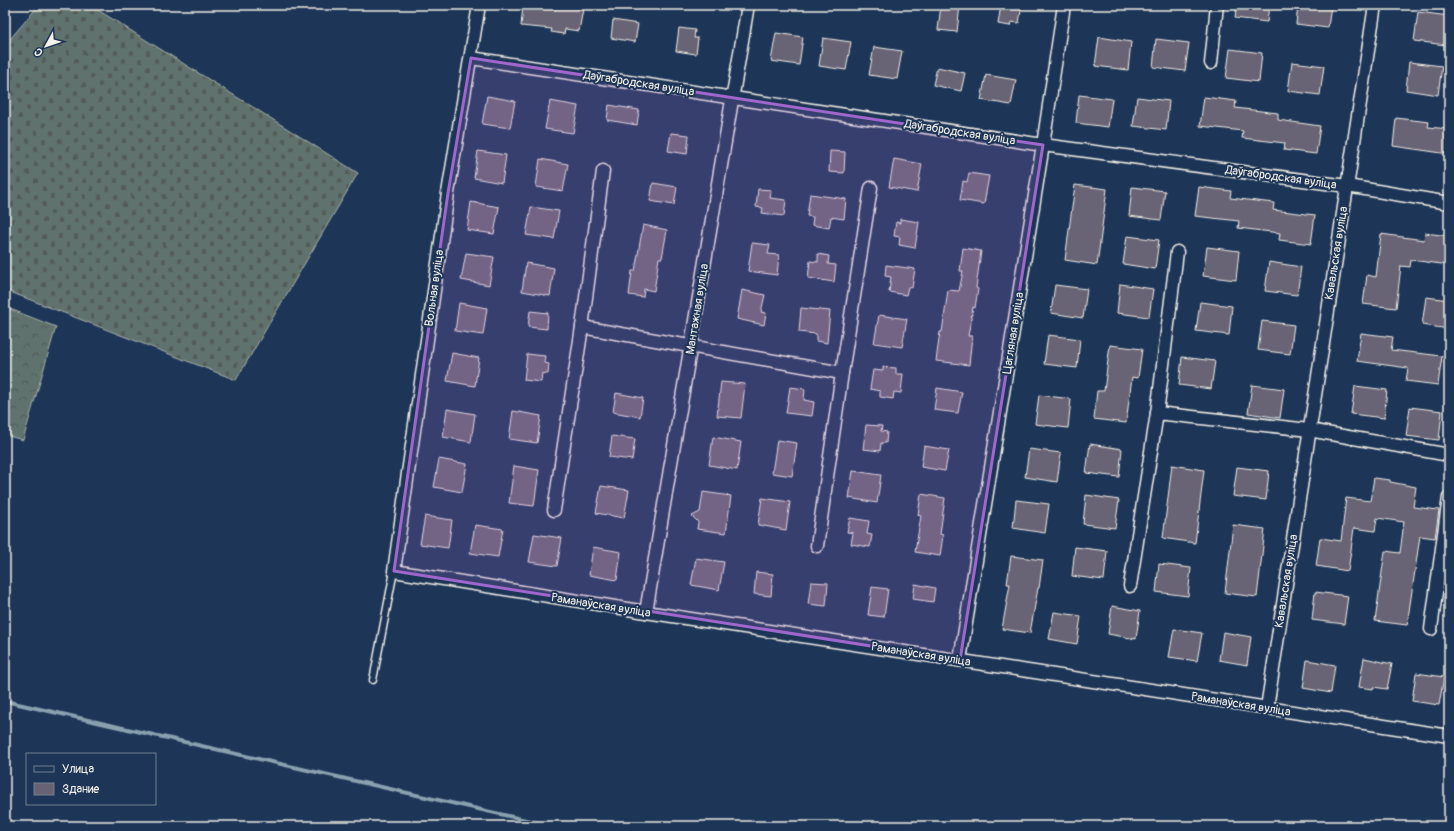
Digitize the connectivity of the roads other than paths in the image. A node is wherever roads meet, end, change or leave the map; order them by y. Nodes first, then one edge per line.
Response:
1 (479, 5) edge
2 (748, 5) edge
3 (1064, 5) edge
4 (1218, 5) edge
5 (1375, 5) edge
6 (471, 58) junction
7 (1210, 63) dead end
8 (732, 97) junction
9 (1043, 145) junction
10 (603, 171) dead end
11 (1347, 186) junction
12 (872, 188) dead end
13 (1449, 203) edge
14 (1177, 252) dead end
15 (582, 328) junction
16 (691, 346) junction
17 (842, 373) junction
18 (1157, 413) junction
19 (1309, 430) junction
20 (1449, 455) edge
21 (1449, 498) edge
22 (554, 510) dead end
23 (817, 546) dead end
24 (394, 572) junction
25 (1130, 586) dead end
26 (646, 612) junction
27 (1431, 628) dead end
28 (960, 660) junction
29 (373, 680) dead end
30 (1267, 708) junction
31 (1449, 736) edge

1 - 6 street, Вольная вуліца
2 - 8 street, Мантажная вуліца
3 - 9 street, Цагляная вуліца
4 - 7 street
5 - 11 street, Кавальская вуліца
6 - 8 street, Даўгабродская вуліца
6 - 24 street, Вольная вуліца
8 - 9 street, Даўгабродская вуліца
8 - 16 street, Мантажная вуліца
9 - 11 street, Даўгабродская вуліца
9 - 28 street, Цагляная вуліца
10 - 15 street
11 - 13 street, Даўгабродская вуліца
11 - 19 street, Кавальская вуліца
12 - 17 street
14 - 18 street
15 - 16 street
15 - 22 street
16 - 17 street
16 - 26 street, Мантажная вуліца
17 - 23 street
18 - 19 street
18 - 25 street
19 - 20 street
19 - 30 street, Кавальская вуліца
21 - 27 street
24 - 26 street, Раманаўская вуліца
24 - 29 lane
26 - 28 street, Раманаўская вуліца
28 - 30 street, Раманаўская вуліца
30 - 31 street, Раманаўская вуліца

